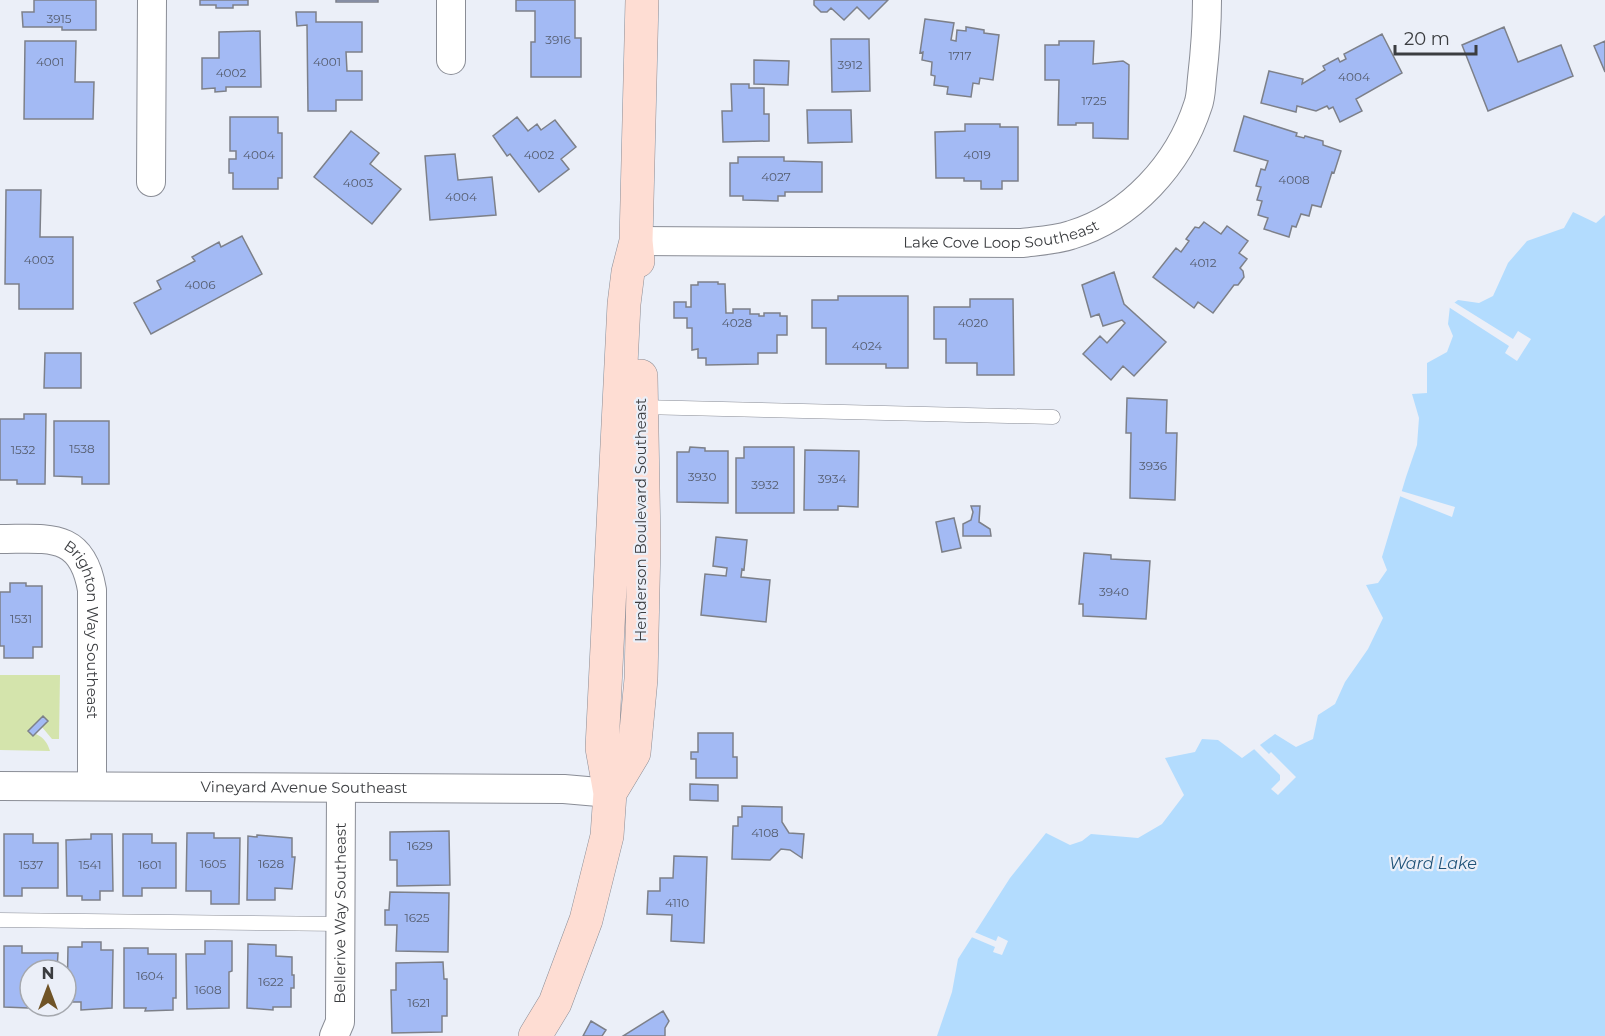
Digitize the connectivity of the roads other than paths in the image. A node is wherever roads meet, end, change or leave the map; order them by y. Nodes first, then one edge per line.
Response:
1 (152, 0) edge
2 (451, 0) edge
3 (642, 0) edge
4 (1207, 0) edge
5 (451, 60) dead end
6 (151, 182) dead end
7 (636, 241) junction
8 (641, 406) junction
9 (1053, 417) dead end
10 (0, 539) edge
11 (0, 786) edge
12 (92, 786) junction
13 (341, 788) junction
14 (610, 792) junction
15 (0, 920) edge
16 (341, 924) junction
17 (334, 1036) edge
18 (535, 1036) edge

1 - 6 street
2 - 5 street
3 - 7 main road, Henderson Boulevard Southeast
4 - 7 street, Lake Cove Loop Southeast
7 - 8 main road, Henderson Boulevard Southeast
7 - 14 main road, Henderson Boulevard Southeast
8 - 9 lane
8 - 14 main road, Henderson Boulevard Southeast
10 - 12 street, Brighton Way Southeast
11 - 12 street, Vineyard Avenue Southeast
12 - 13 street, Vineyard Avenue Southeast
13 - 14 street, Vineyard Avenue Southeast
13 - 16 street, Bellerive Way Southeast
14 - 18 main road, Henderson Boulevard Southeast
15 - 16 lane
16 - 17 street, Bellerive Way Southeast

